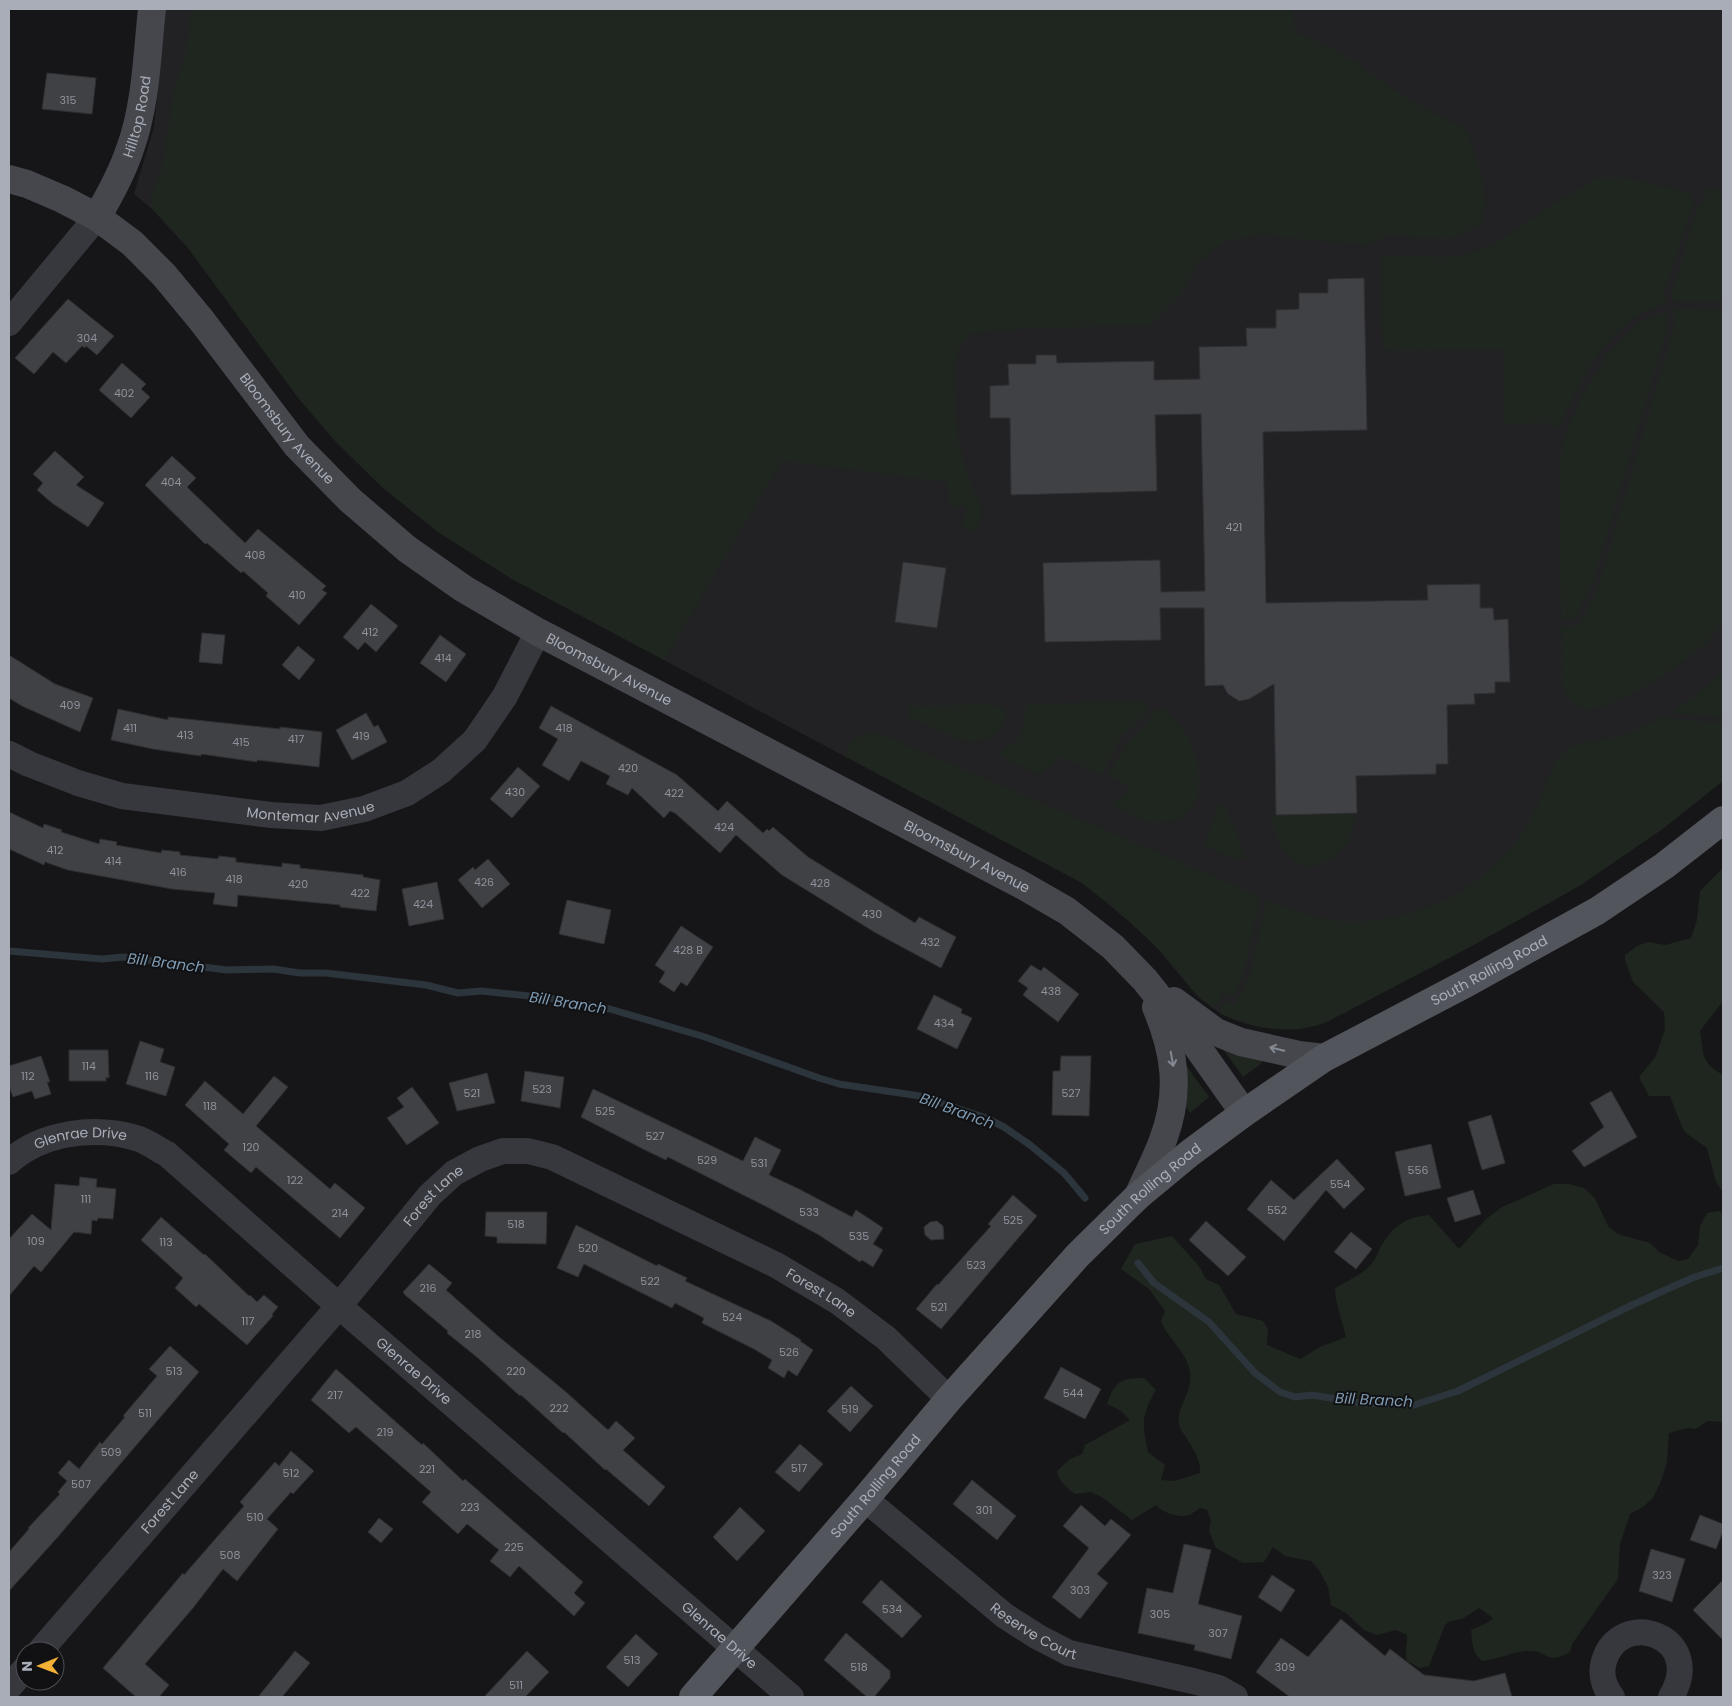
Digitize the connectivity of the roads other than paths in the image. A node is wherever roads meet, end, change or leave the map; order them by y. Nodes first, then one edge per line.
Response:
1 (152, 9) edge
2 (9, 179) edge
3 (96, 217) junction
4 (9, 323) edge
5 (538, 632) junction
6 (9, 754) edge
7 (1723, 820) edge
8 (1145, 980) junction
9 (1324, 1058) junction
10 (1244, 1112) junction
11 (9, 1162) edge
12 (1138, 1196) junction
13 (339, 1306) junction
14 (949, 1399) junction
15 (865, 1499) junction
16 (49, 1641) edge
17 (735, 1648) junction
18 (693, 1697) edge
19 (791, 1697) edge
20 (1235, 1697) edge
21 (1612, 1697) edge
22 (1671, 1697) edge

1 - 3 main road, Hilltop Road
2 - 3 main road, Bloomsbury Avenue
3 - 4 street
3 - 5 main road, Bloomsbury Avenue
5 - 6 street, Montemar Avenue
5 - 8 main road, Bloomsbury Avenue
7 - 9 main road, South Rolling Road
9 -> 8 main road
8 - 10 main road, Bloomsbury Avenue
8 -> 12 main road
9 - 10 main road, South Rolling Road
10 - 12 main road, South Rolling Road
11 - 13 street, Glenrae Drive
12 - 14 main road, South Rolling Road
13 - 14 street, Forest Lane
13 - 16 street, Forest Lane
13 - 17 street, Glenrae Drive
14 - 15 main road, South Rolling Road
15 - 17 main road, South Rolling Road
15 - 20 street, Reserve Court
17 - 18 main road, South Rolling Road
17 - 19 street, Glenrae Drive
21 - 22 street

